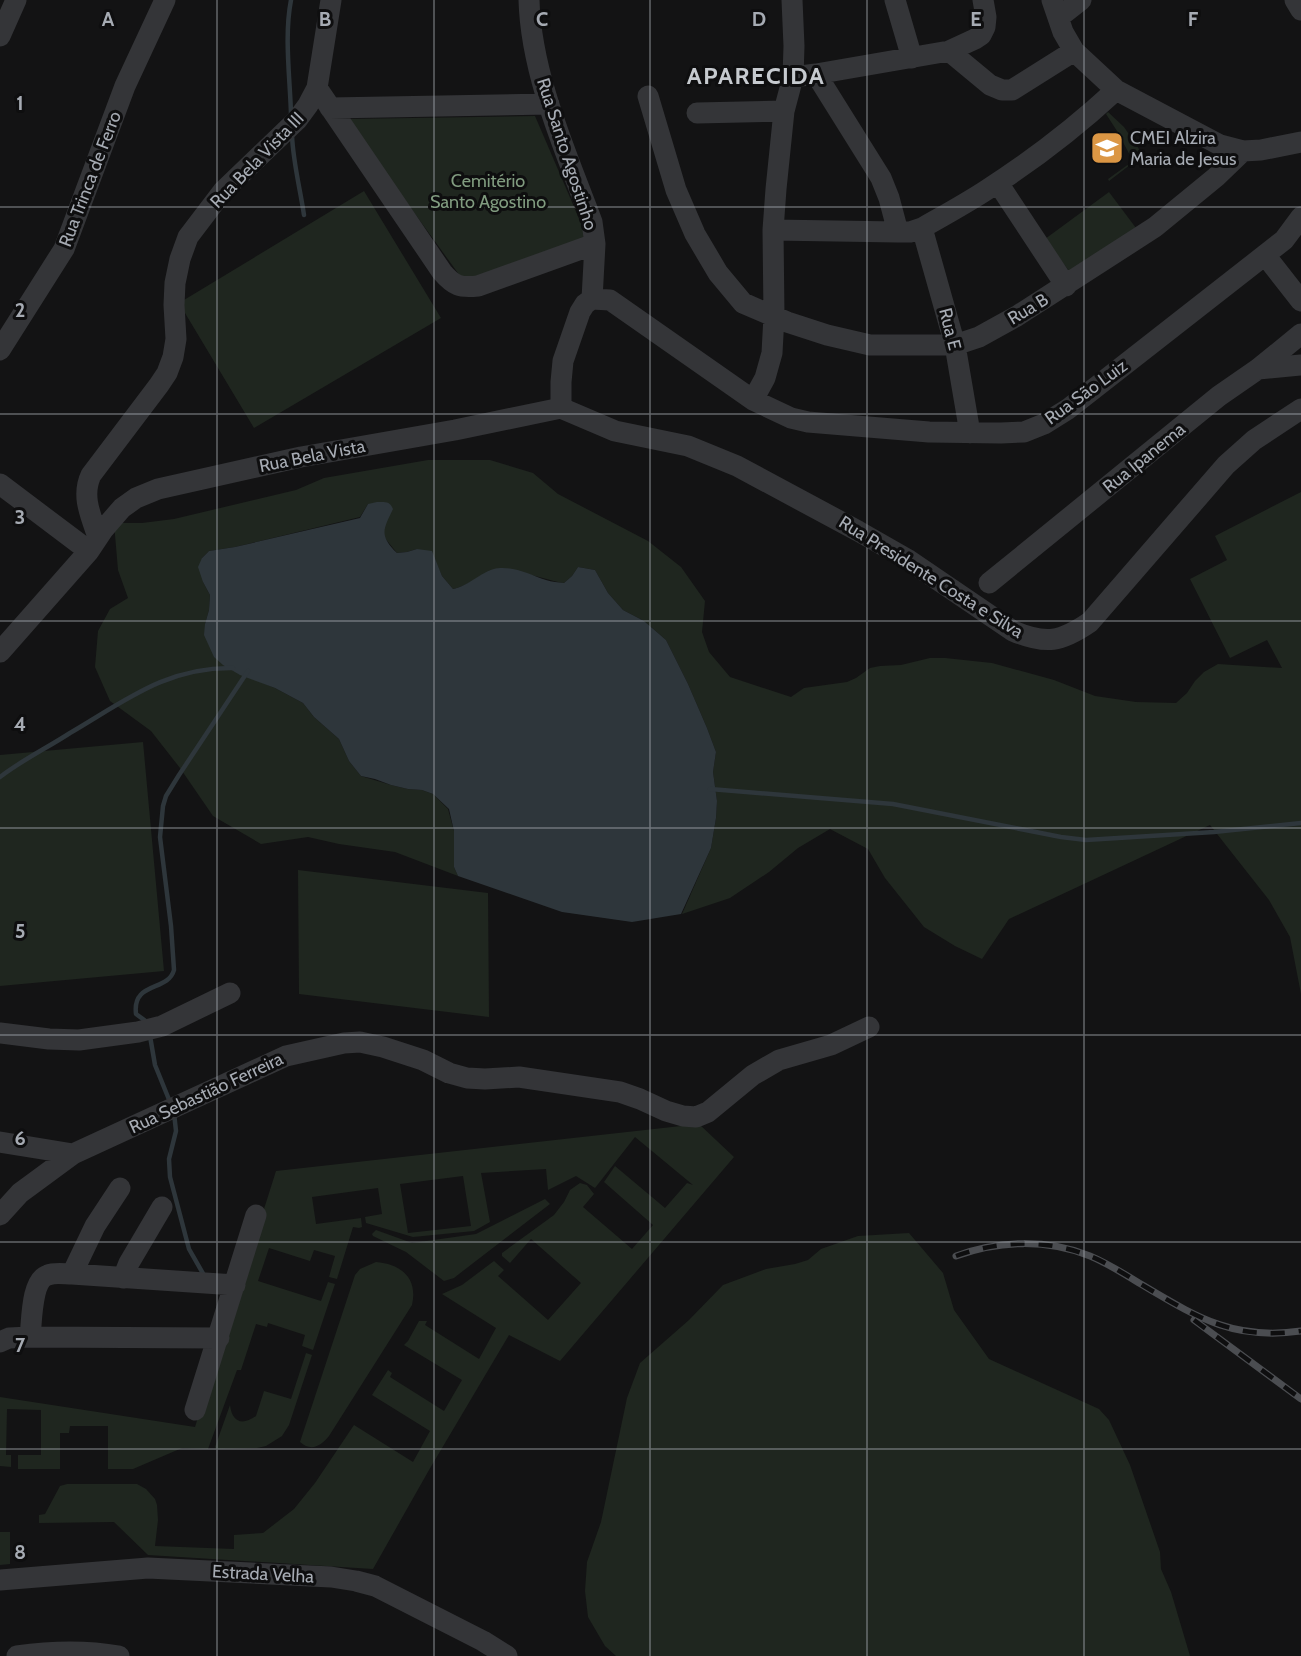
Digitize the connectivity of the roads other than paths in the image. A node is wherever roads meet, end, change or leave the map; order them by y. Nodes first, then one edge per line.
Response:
1 (16, 0) edge
2 (165, 0) edge
3 (331, 0) edge
4 (528, 0) edge
5 (792, 0) edge
6 (895, 0) edge
7 (1081, 0) edge
8 (1294, 0) edge
9 (985, 9) edge
10 (1055, 9) edge
11 (1301, 10) edge
12 (0, 36) edge
13 (949, 51) junction
14 (1074, 51) junction
15 (912, 58) junction
16 (816, 74) junction
17 (793, 77) junction
18 (317, 88) junction
19 (1116, 90) junction
20 (648, 96) dead end
21 (549, 104) junction
22 (330, 108) junction
23 (784, 111) junction
24 (697, 113) dead end
25 (1301, 142) edge
26 (1243, 151) junction
27 (998, 183) junction
28 (1301, 217) edge
29 (921, 228) junction
30 (773, 230) junction
31 (898, 232) junction
32 (595, 244) junction
33 (1265, 255) junction
34 (1066, 286) junction
35 (592, 299) junction
36 (1301, 301) edge
37 (774, 316) junction
38 (1301, 334) edge
39 (955, 345) junction
40 (0, 350) edge
41 (1301, 365) edge
42 (1258, 369) junction
43 (753, 400) junction
44 (561, 408) junction
45 (1301, 410) edge
46 (970, 433) junction
47 (0, 484) edge
48 (93, 544) junction
49 (989, 583) dead end
50 (0, 652) edge
51 (230, 993) dead end
52 (869, 1027) dead end
53 (0, 1034) edge
54 (0, 1142) edge
55 (73, 1154) junction
56 (120, 1188) dead end
57 (162, 1207) dead end
58 (0, 1215) edge
59 (256, 1215) dead end
60 (72, 1274) junction
61 (123, 1278) junction
62 (235, 1285) junction
63 (30, 1337) junction
64 (219, 1338) junction
65 (0, 1342) edge
66 (195, 1410) dead end
67 (0, 1580) edge
68 (25, 1655) edge
69 (119, 1656) edge
70 (507, 1656) edge

1 - 12 street
2 - 40 street, Rua Trinca de Ferro
3 - 18 street, Rua Bela Vista III
4 - 21 street, Rua Santo Agostinho
5 - 17 street
6 - 15 street
7 - 10 street
8 - 11 street
9 - 13 street
10 - 14 street
13 - 14 street
13 - 15 street
14 - 19 street
15 - 16 street
16 - 17 street
16 - 31 street
17 - 23 street
18 - 22 street
18 - 48 street, Rua Bela Vista III
19 - 26 street
19 - 27 street
20 - 37 street, Rua B
21 - 22 street
21 - 32 street, Rua Santo Agostinho
22 - 32 street
23 - 24 street
23 - 30 street
25 - 26 street
26 - 34 street, Rua B
27 - 29 street
27 - 34 street
28 - 33 street, Rua São Luiz
29 - 31 street
29 - 39 street, Rua E
30 - 31 street
30 - 37 street
32 - 35 street, Rua Santo Agostinho
33 - 36 street
33 - 46 street, Rua São Luiz
34 - 39 street, Rua B
35 - 43 street
35 - 44 street
37 - 39 street, Rua B
37 - 43 street
38 - 42 street, Rua Ipanema
39 - 46 street, Rua E
41 - 42 street
42 - 49 street, Rua Ipanema
43 - 46 street, Rua São Luiz
44 - 45 street, Rua Presidente Costa e Silva
44 - 48 street, Rua Bela Vista
47 - 48 street
48 - 50 street, Rua Bela Vista
51 - 53 street
52 - 55 street, Rua Sebastião Ferreira
54 - 55 street
55 - 58 street, Rua Sebastião Ferreira
56 - 60 street
57 - 61 street
59 - 62 street
60 - 61 street
60 - 63 street
61 - 62 street
62 - 64 street
63 - 64 street
63 - 65 street
64 - 66 street
67 - 70 street, Estrada Velha
68 - 69 street

